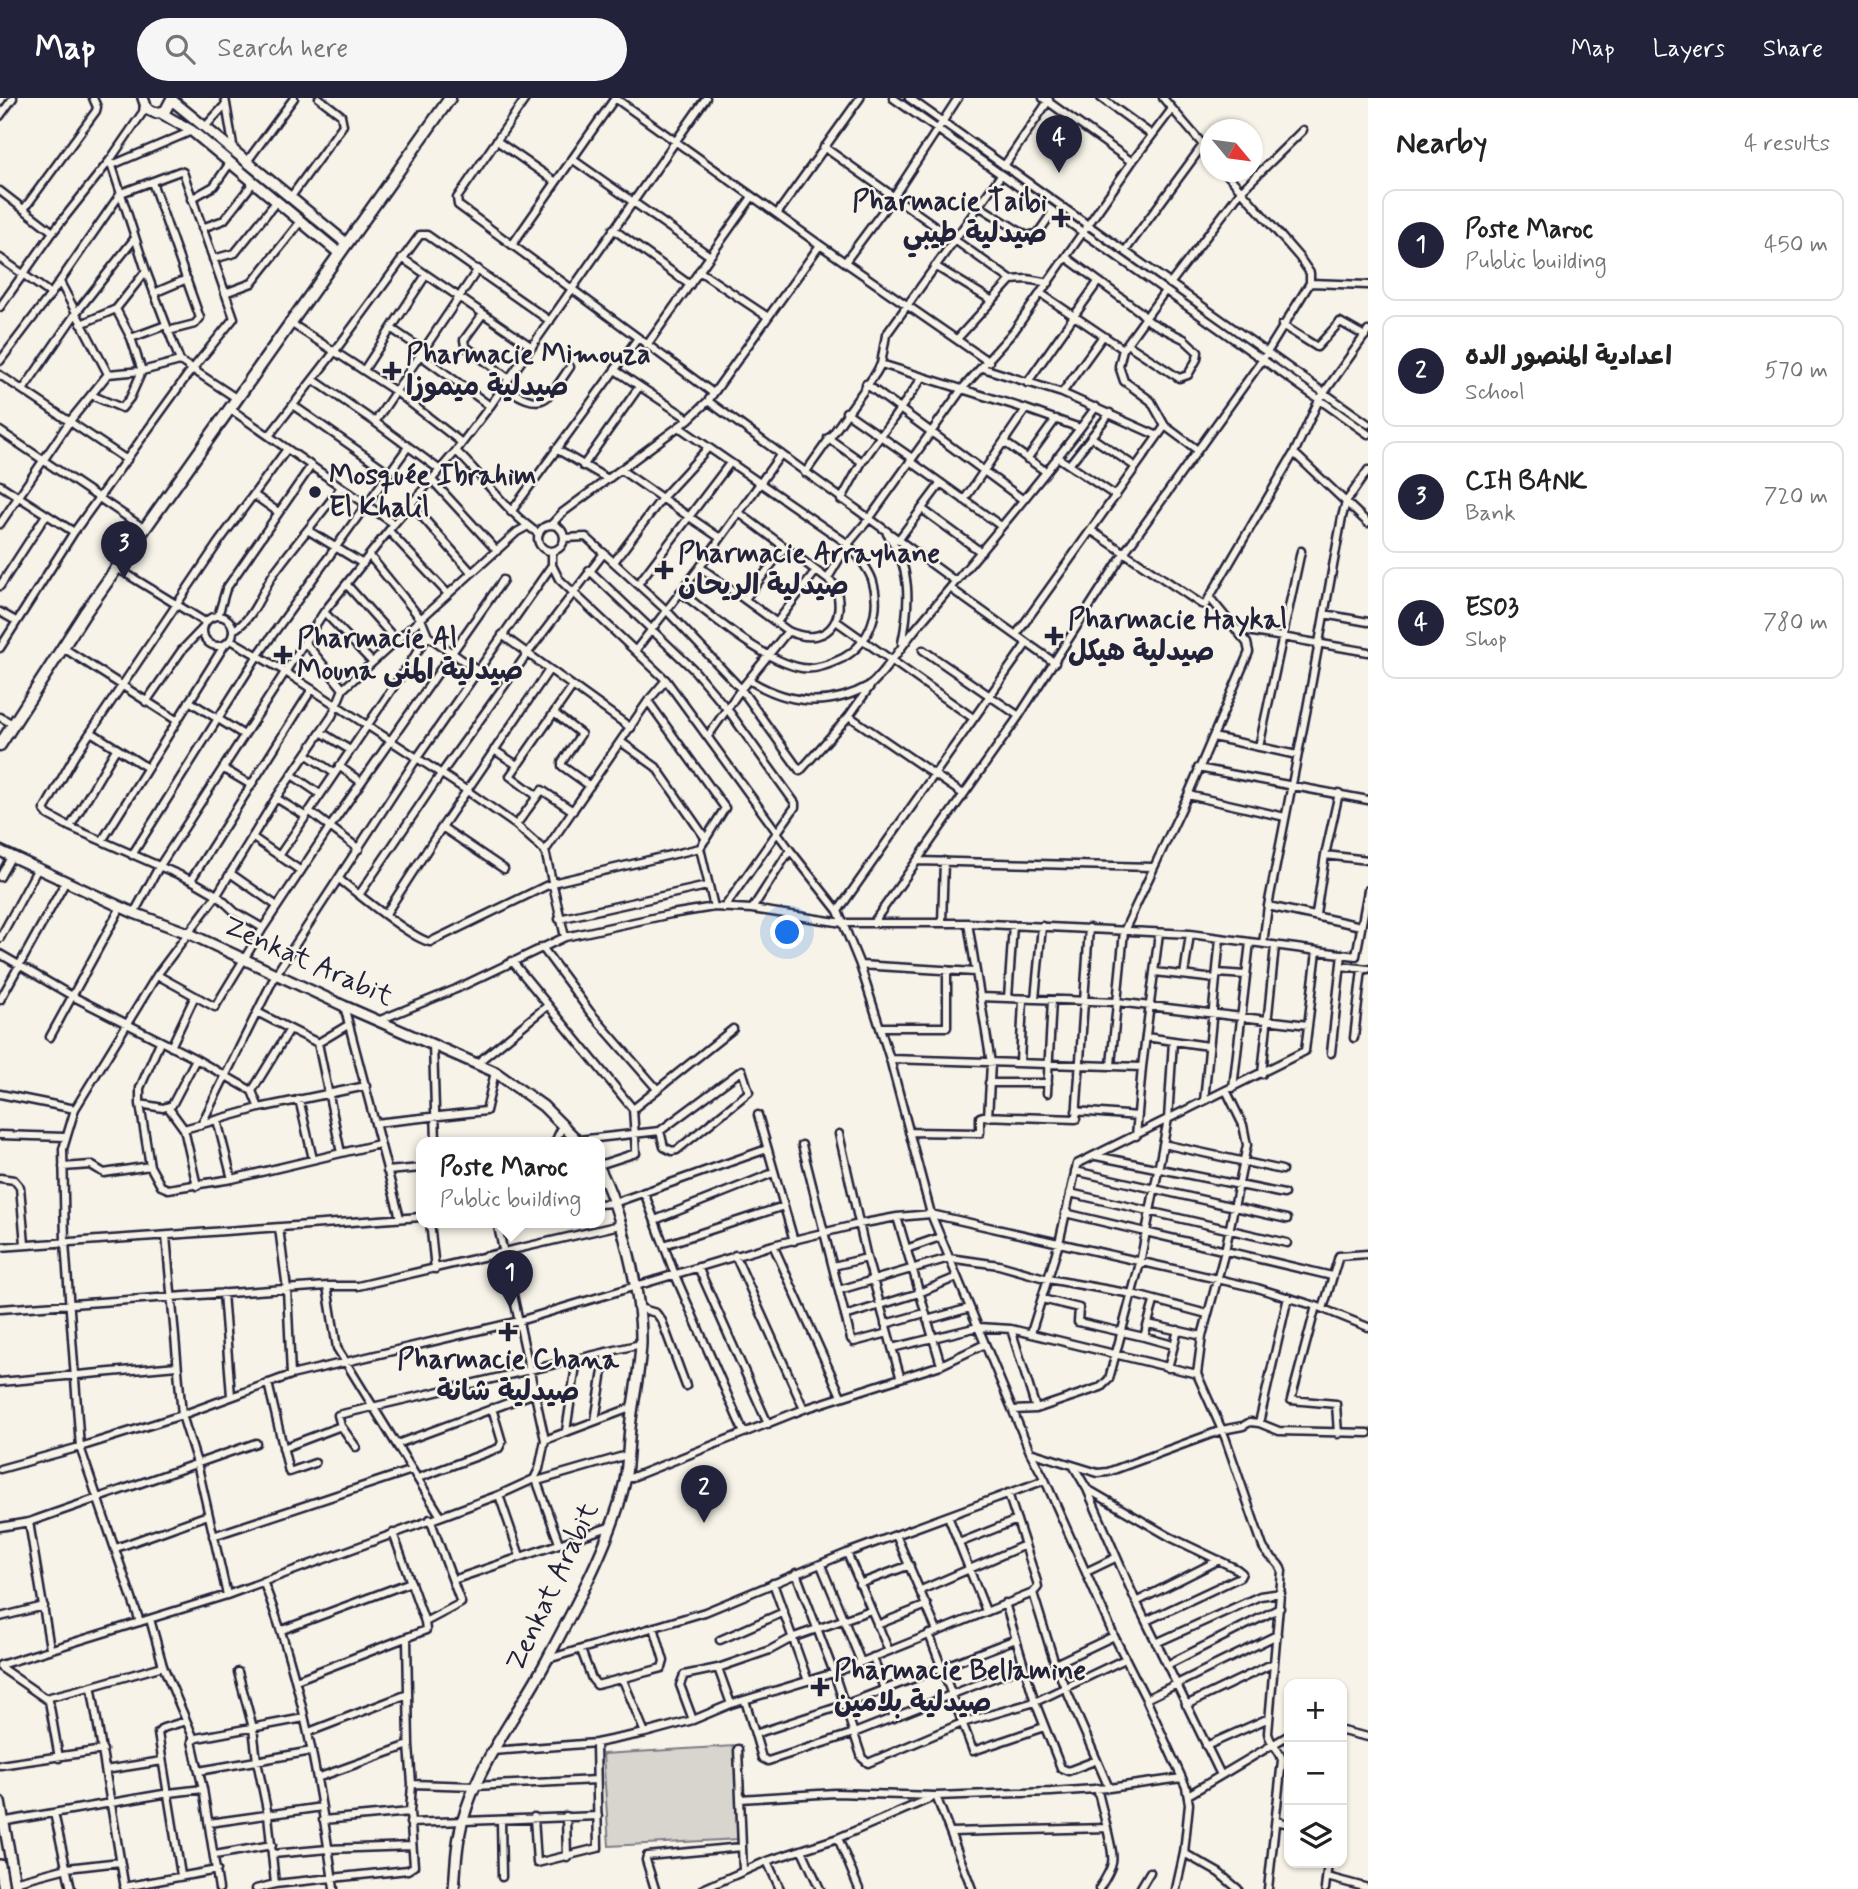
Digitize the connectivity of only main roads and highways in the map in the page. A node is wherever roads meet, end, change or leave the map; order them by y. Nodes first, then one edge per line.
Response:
1 (450, 98) edge
2 (0, 745) edge

1 - 2 main road

